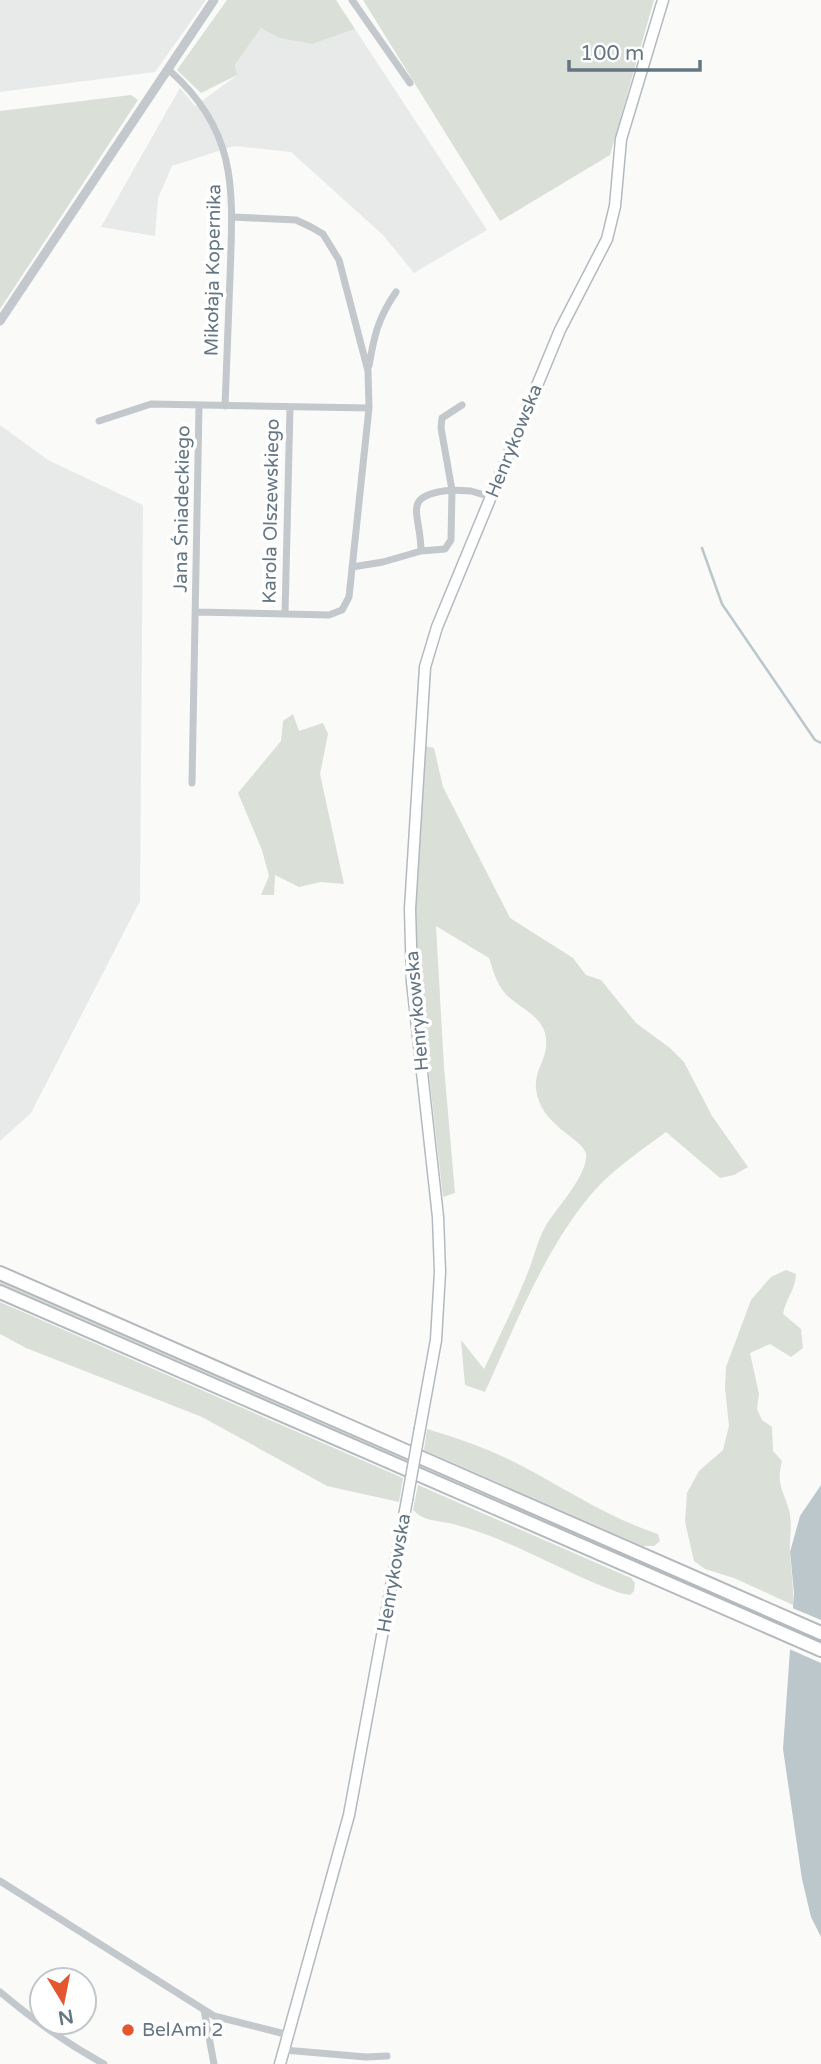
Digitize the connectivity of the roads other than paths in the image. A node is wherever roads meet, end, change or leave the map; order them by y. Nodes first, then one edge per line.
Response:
1 (214, 0) edge
2 (352, 0) edge
3 (663, 0) edge
4 (169, 70) junction
5 (410, 83) dead end
6 (232, 217) junction
7 (396, 292) dead end
8 (0, 320) edge
9 (368, 371) junction
10 (462, 405) dead end
11 (199, 406) junction
12 (225, 406) junction
13 (289, 408) junction
14 (369, 408) junction
15 (99, 421) dead end
16 (453, 490) junction
17 (491, 497) junction
18 (421, 551) junction
19 (352, 567) junction
20 (196, 612) junction
21 (285, 614) junction
22 (192, 783) dead end
23 (0, 1273) edge
24 (0, 1292) edge
25 (821, 1633) edge
26 (821, 1650) edge
27 (0, 1881) edge
28 (0, 1992) edge
29 (204, 2010) junction
30 (289, 2035) junction
31 (284, 2050) junction
32 (387, 2056) dead end
33 (104, 2064) edge
34 (214, 2064) edge
35 (279, 2064) edge

1 - 4 street
2 - 5 street
3 - 17 main road, Henrykowska
4 - 6 street, Mikołaja Kopernika
4 - 8 street
6 - 9 street
6 - 12 street, Mikołaja Kopernika
7 - 9 street
9 - 14 street
10 - 16 street
11 - 12 street
11 - 15 street
11 - 20 street, Jana Śniadeckiego
12 - 13 street
13 - 14 street
13 - 21 street, Karola Olszewskiego
14 - 19 street
16 - 17 street
16 - 18 street
16 - 18 street
17 - 30 main road, Henrykowska, bridge
18 - 19 street
19 - 21 street
20 - 21 street
20 - 22 street, Jana Śniadeckiego
23 - 25 highway
24 - 26 highway
27 - 29 street
28 - 33 street
29 - 30 street
29 - 34 street
30 - 31 main road, Henrykowska
31 - 32 street
31 - 35 main road, Henrykowska

